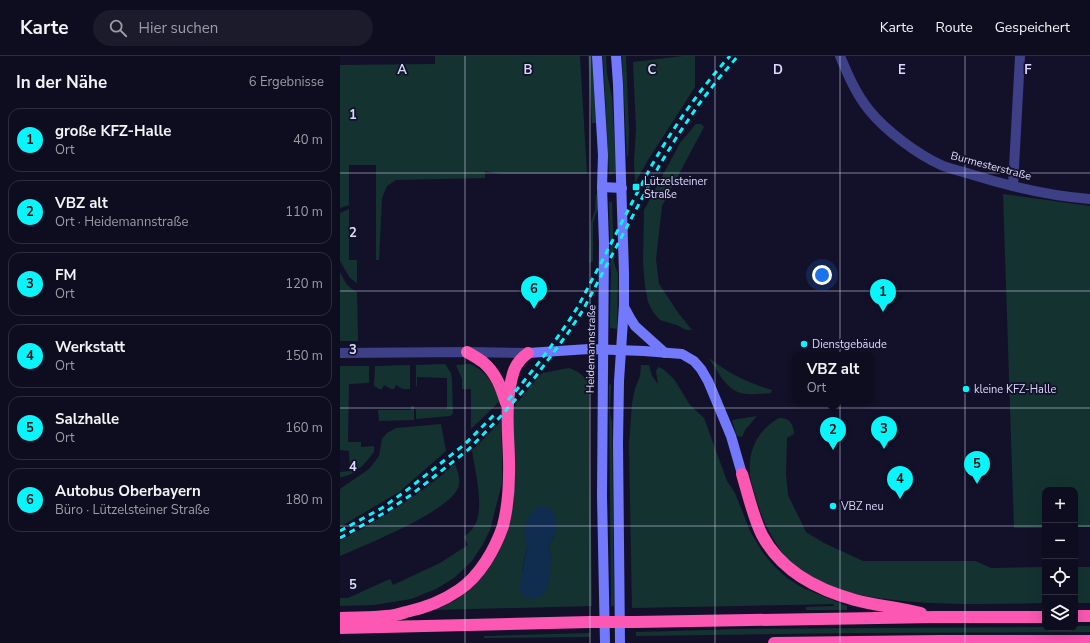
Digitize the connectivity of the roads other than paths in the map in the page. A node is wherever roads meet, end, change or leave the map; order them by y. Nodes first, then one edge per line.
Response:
1 (597, 56) edge
2 (616, 56) edge
3 (840, 56) edge
4 (1020, 56) edge
5 (1013, 186) junction
6 (602, 187) junction
7 (622, 188) junction
8 (1090, 199) edge
9 (624, 305) junction
10 (604, 350) junction
11 (621, 350) junction
12 (467, 352) junction
13 (665, 352) junction
14 (340, 353) edge
15 (528, 353) junction
16 (507, 406) junction
17 (742, 474) joint
18 (1078, 616) edge
19 (1090, 616) edge
20 (933, 617) junction
21 (1042, 617) edge
22 (340, 618) edge
23 (340, 628) edge
24 (1090, 641) edge
25 (605, 643) edge
26 (620, 643) edge
27 (774, 643) edge

1 - 6 main road, Heidemannstraße
2 - 7 main road
3 - 5 street, Burmesterstraße
4 - 5 street
5 - 8 street, Burmesterstraße
6 - 7 main road
6 - 10 main road, Heidemannstraße
7 - 9 main road
9 - 11 main road
9 - 13 main road
10 - 11 main road
10 - 15 main road
10 - 25 main road, Heidemannstraße
11 - 13 main road
11 - 26 main road
12 - 14 street
12 - 15 street
12 - 16 highway
13 - 17 main road
15 - 16 highway
16 - 22 highway
17 - 20 highway
18 - 19 highway
20 - 21 highway
20 - 23 highway, bridge
24 - 27 highway

